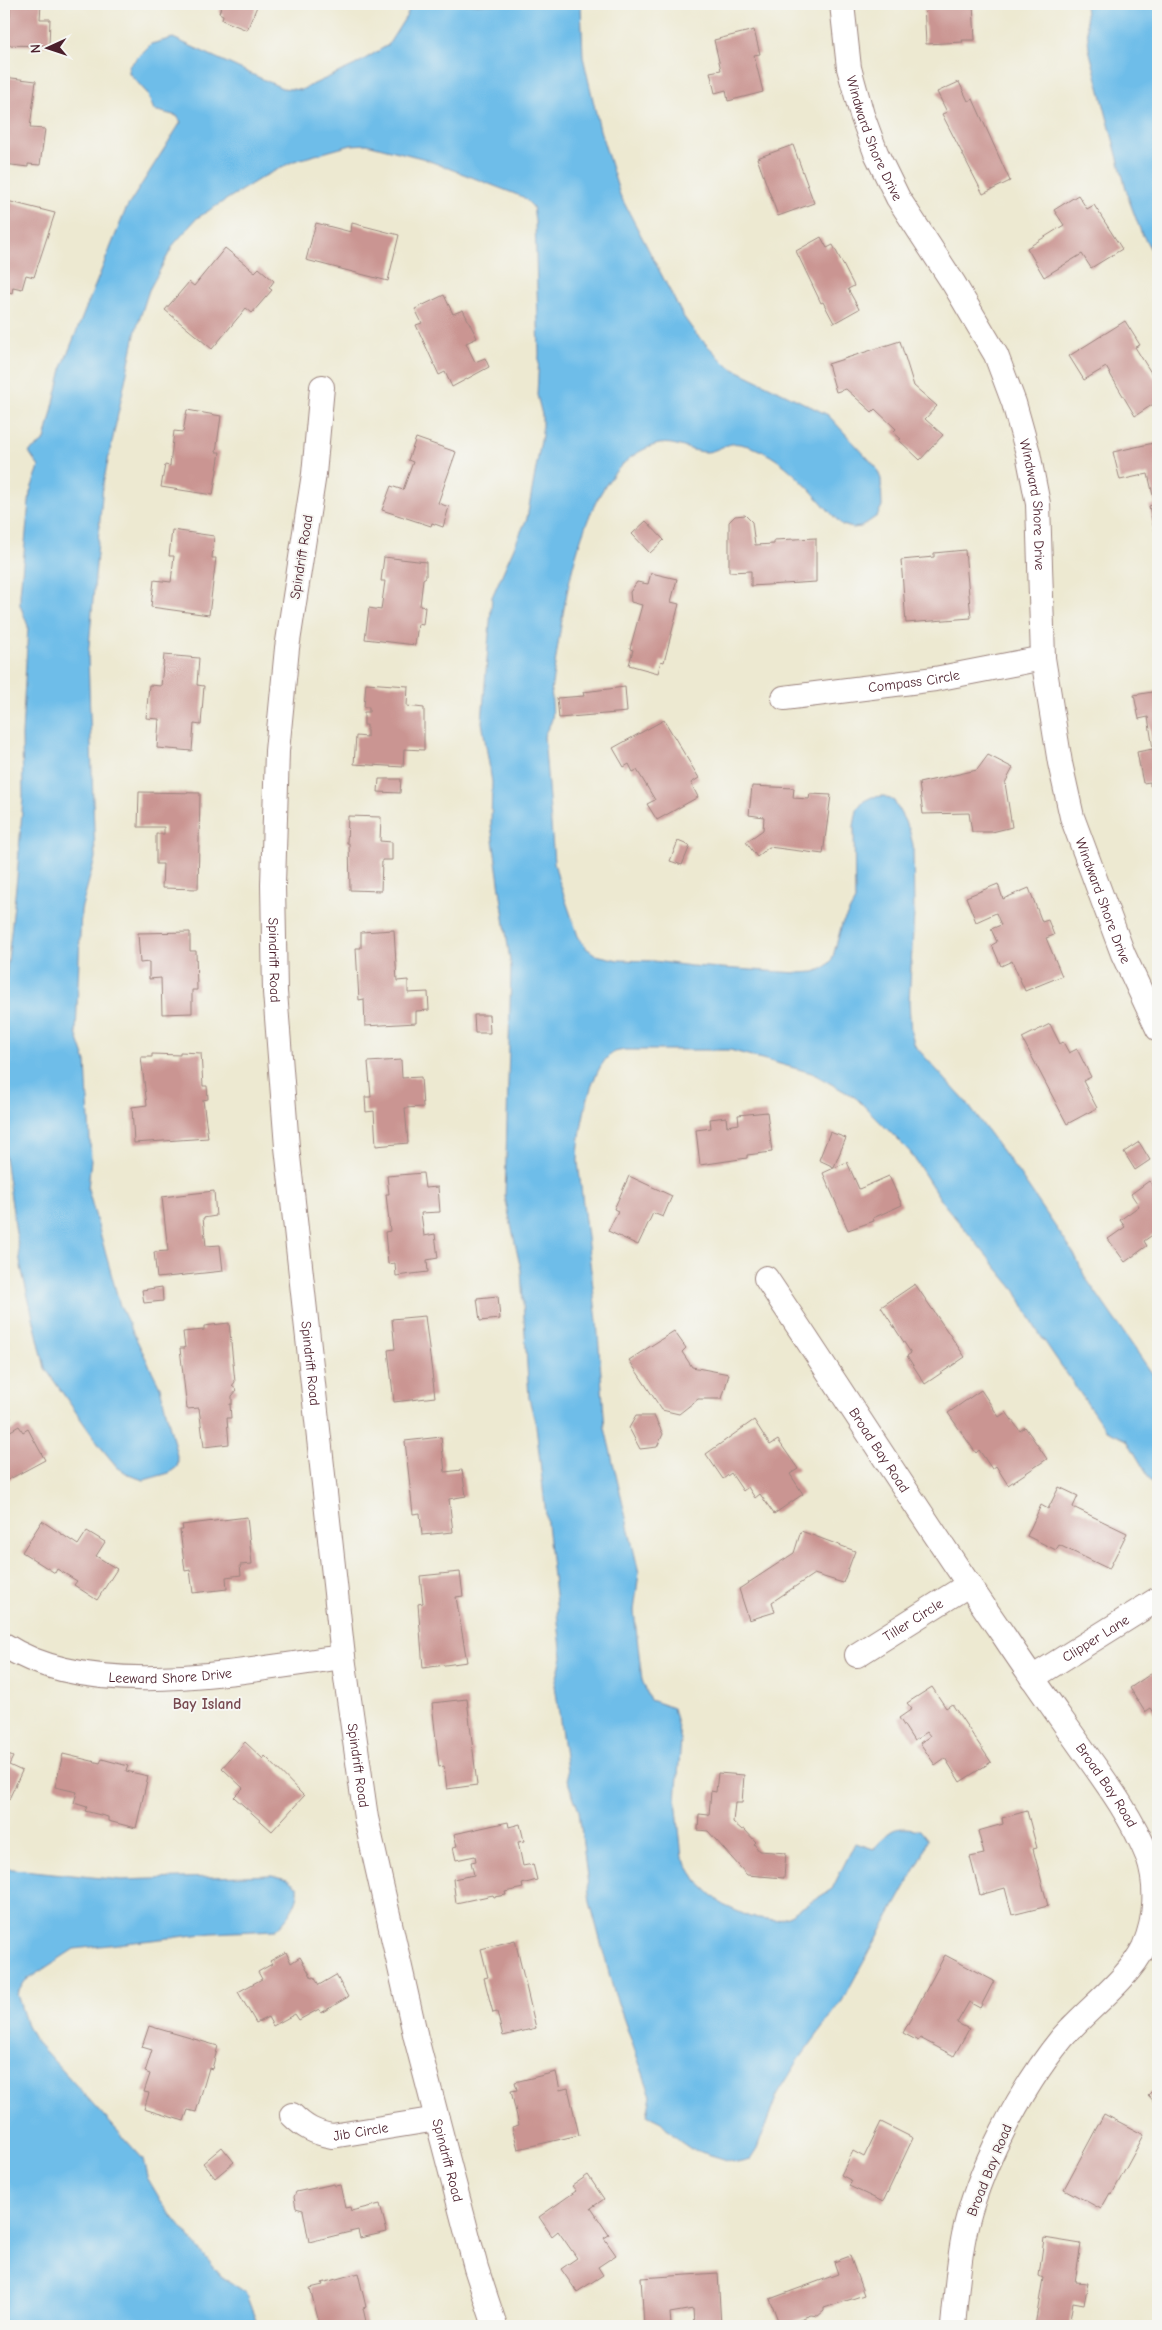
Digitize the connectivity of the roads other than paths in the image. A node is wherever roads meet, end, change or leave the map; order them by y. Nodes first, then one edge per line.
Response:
1 (842, 4) edge
2 (322, 387) dead end
3 (1043, 658) junction
4 (784, 698) dead end
5 (1158, 1029) edge
6 (766, 1278) dead end
7 (968, 1585) junction
8 (1158, 1599) edge
9 (4, 1645) edge
10 (857, 1654) dead end
11 (343, 1657) junction
12 (1032, 1678) junction
13 (292, 2114) dead end
14 (437, 2119) junction
15 (495, 2326) edge
16 (953, 2326) edge

1 - 3 street, Windward Shore Drive
2 - 11 street, Spindrift Road
3 - 4 street, Compass Circle
3 - 5 street, Windward Shore Drive
6 - 7 street, Broad Bay Road
7 - 10 street, Tiller Circle
7 - 12 street, Broad Bay Road
8 - 12 street, Clipper Lane
9 - 11 street, Leeward Shore Drive
11 - 14 street, Spindrift Road
12 - 16 street, Broad Bay Road
13 - 14 street, Jib Circle
14 - 15 street, Spindrift Road

